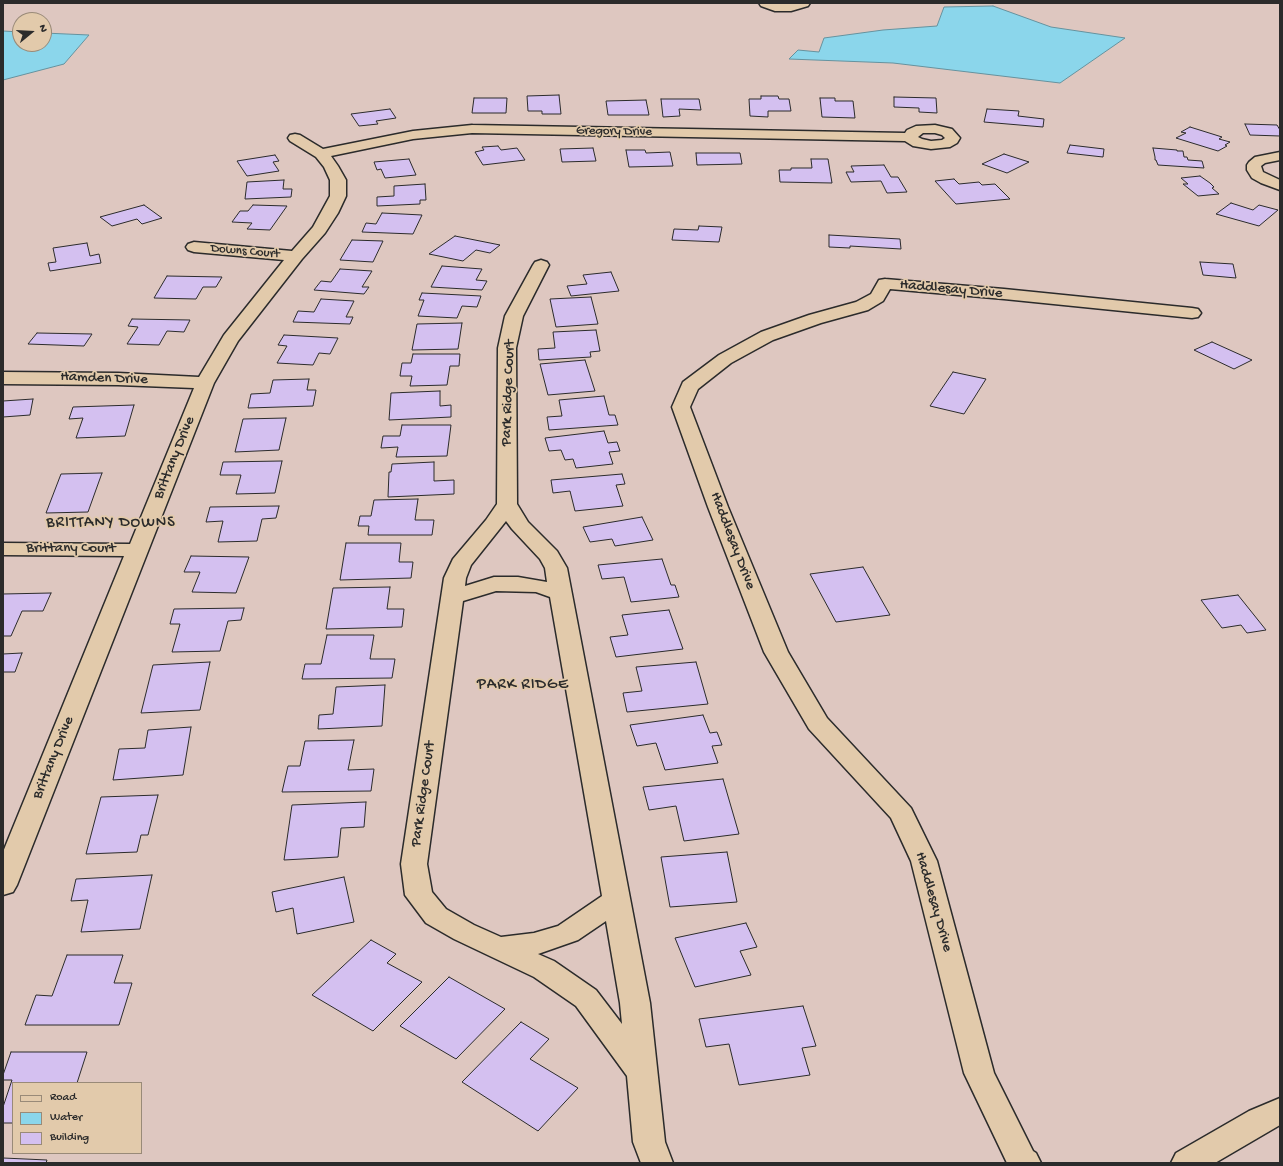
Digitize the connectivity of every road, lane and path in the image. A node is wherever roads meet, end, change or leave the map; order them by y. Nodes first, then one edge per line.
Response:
1 (765, 3) edge
2 (804, 3) edge
3 (910, 137) dead end
4 (295, 138) dead end
5 (320, 154) junction
6 (1280, 156) edge
7 (1280, 185) edge
8 (194, 247) dead end
9 (296, 256) junction
10 (541, 265) dead end
11 (1192, 313) dead end
12 (3, 378) edge
13 (205, 383) junction
14 (507, 504) junction
15 (3, 548) edge
16 (138, 550) junction
17 (560, 593) junction
18 (452, 597) junction
19 (3, 885) edge
20 (617, 900) junction
21 (499, 948) junction
22 (643, 1074) junction
23 (1280, 1111) edge
24 (657, 1163) edge
25 (1025, 1163) edge
26 (1186, 1163) edge

1 - 2 street
3 - 5 street, Gregory Drive
4 - 5 street, Brittany Drive
5 - 9 street, Brittany Drive
6 - 7 street
8 - 9 street, Downs Court
9 - 13 street, Brittany Drive
10 - 14 street, Park Ridge Court
11 - 25 street, Haddlesay Drive
12 - 13 street, Hamden Drive
13 - 16 street, Brittany Drive
14 - 17 street, Park Ridge Court
14 - 18 street, Park Ridge Court
15 - 16 street, Brittany Court
16 - 19 street, Brittany Drive
17 - 18 street
17 - 20 street, Park Ridge Court
18 - 21 street, Park Ridge Court
20 - 21 street
20 - 22 street, Park Ridge Court
21 - 22 street, Park Ridge Court
22 - 24 street, Park Ridge Court
23 - 26 street

